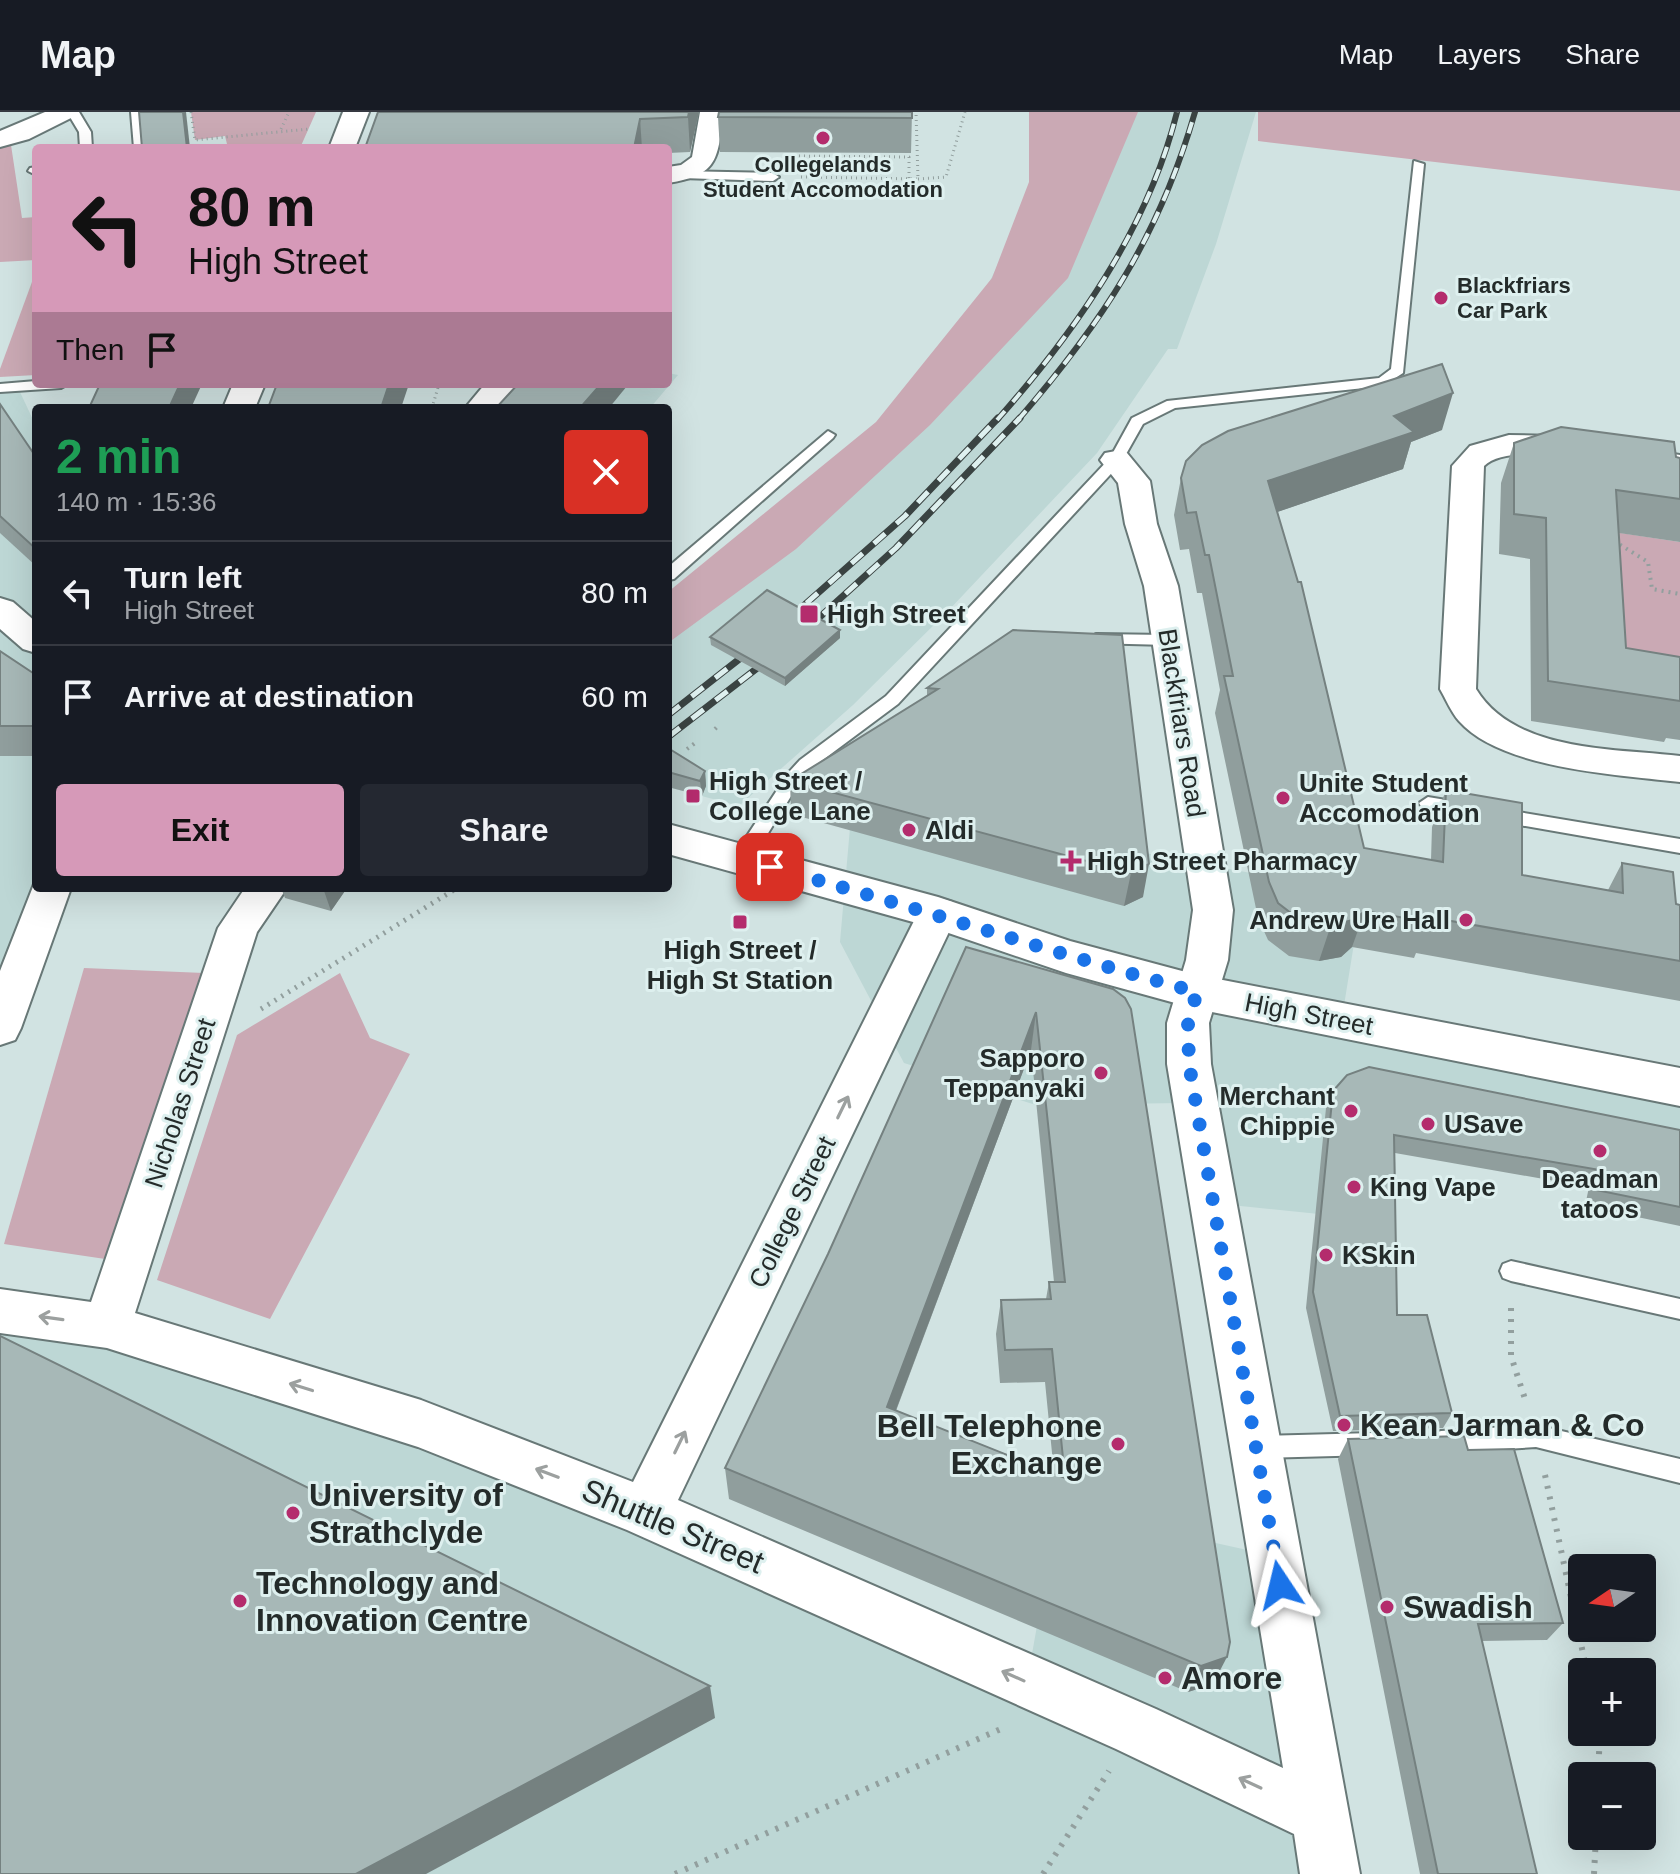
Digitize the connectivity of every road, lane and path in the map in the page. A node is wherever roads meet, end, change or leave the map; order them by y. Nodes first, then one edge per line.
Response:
1 (64, 112) edge
2 (73, 112) edge
3 (137, 112) edge
4 (191, 112) edge
5 (289, 112) edge
6 (356, 112) edge
7 (712, 112) edge
8 (916, 112) edge
9 (965, 112) edge
10 (281, 129) junction
11 (302, 129) dead end
12 (0, 139) edge
13 (86, 144) edge
14 (140, 144) edge
15 (344, 144) edge
16 (1418, 164) dead end
17 (773, 177) junction
18 (909, 179) junction
19 (918, 179) junction
20 (673, 181) edge
21 (32, 386) edge
22 (0, 388) edge
23 (498, 388) edge
24 (484, 404) edge
25 (828, 435) dead end
26 (1116, 460) junction
27 (1680, 464) edge
28 (1610, 538) edge
29 (672, 572) edge
30 (1680, 594) edge
31 (0, 610) edge
32 (32, 638) edge
33 (1074, 639) edge
34 (1168, 640) junction
35 (695, 743) dead end
36 (687, 749) dead end
37 (1680, 769) edge
38 (1428, 803) dead end
39 (672, 840) edge
40 (1680, 846) edge
41 (742, 859) junction
42 (50, 892) edge
43 (264, 892) edge
44 (451, 892) edge
45 (938, 913) junction
46 (1197, 992) junction
47 (0, 1028) edge
48 (198, 1050) junction
49 (1680, 1087) edge
50 (1511, 1271) dead end
51 (1680, 1309) edge
52 (0, 1311) edge
53 (107, 1326) junction
54 (1391, 1443) edge
55 (1419, 1443) edge
56 (1258, 1447) junction
57 (1680, 1471) edge
58 (645, 1512) junction
59 (1066, 1700) junction
60 (1136, 1729) junction
61 (1320, 1816) junction
62 (1595, 1850) edge
63 (675, 1874) edge
64 (1043, 1874) edge
65 (1330, 1874) edge
66 (1594, 1874) edge

1 - 12 street
2 - 13 lane
3 - 14 lane
4 - 10 path
5 - 10 path
6 - 15 main road
7 - 20 street
8 - 19 path
9 - 19 path
10 - 11 path
16 - 26 lane
17 - 18 path
17 - 18 path
17 - 20 lane
18 - 19 path
21 - 22 lane
23 - 24 street
25 - 29 lane
26 - 34 street, Blackfriars Road
26 - 41 lane
27 - 37 street
28 - 30 path
31 - 32 main road
33 - 34 lane
34 - 46 street, Blackfriars Road
35 - 36 path
38 - 40 lane
39 - 41 main road, High Street
41 - 45 main road, High Street
42 - 47 street
43 - 48 street, Nicholas Street
44 - 48 path
45 - 46 main road, High Street
58 -> 45 street, College Street
46 - 49 main road, High Street
46 - 56 street, Blackfriars Road
48 - 53 street, Nicholas Street
50 - 51 lane
53 -> 52 street, Shuttle Street
58 -> 53 street, Shuttle Street
54 - 56 lane
55 - 57 lane
56 - 61 street, Blackfriars Road
59 -> 58 street, Shuttle Street
59 - 60 street, Shuttle Street
59 - 63 path
61 -> 60 street, Shuttle Street
60 - 64 path
61 - 65 street, Blackfriars Road
62 - 66 path

